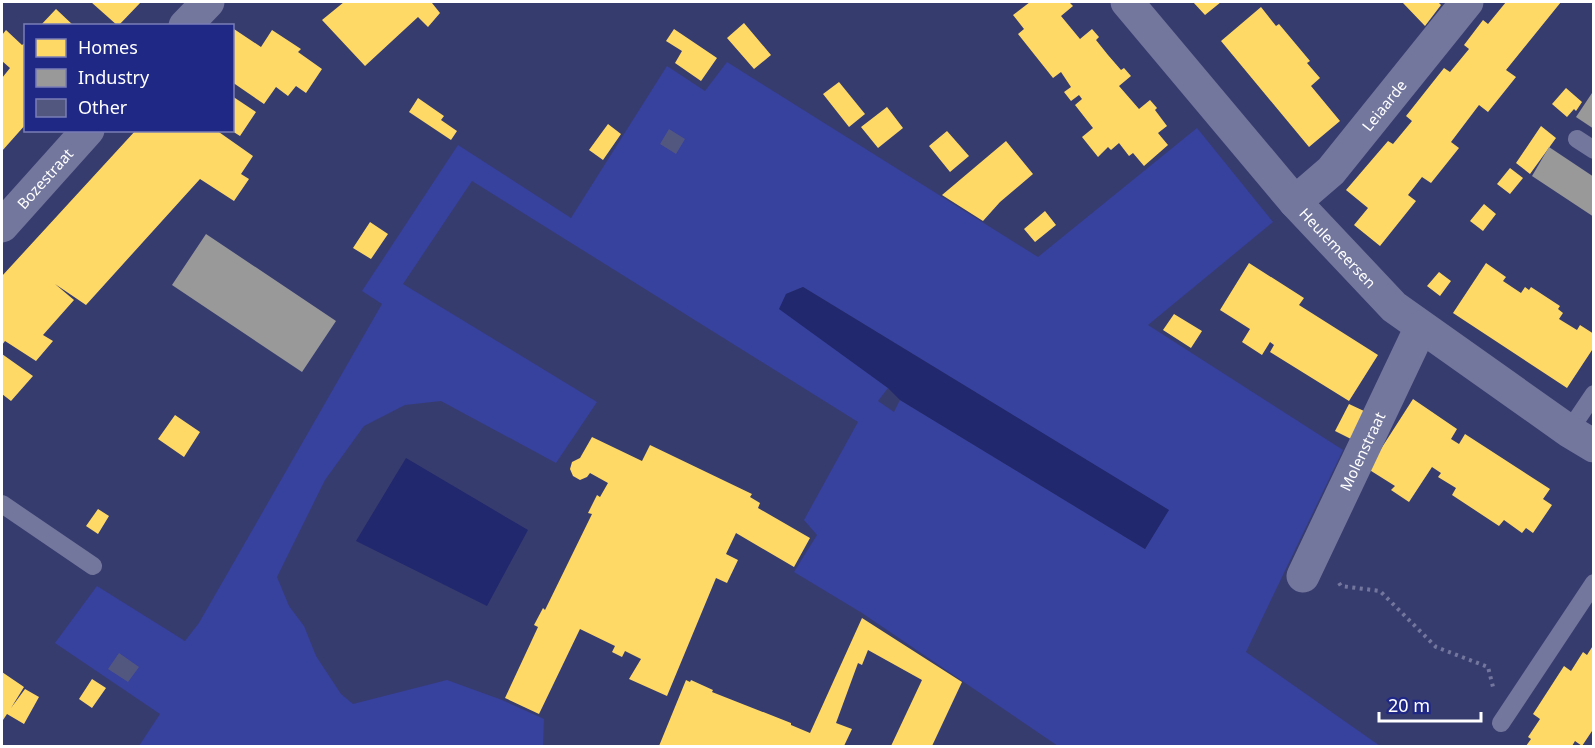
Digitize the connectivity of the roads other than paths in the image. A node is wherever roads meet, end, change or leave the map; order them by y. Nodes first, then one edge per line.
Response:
1 (208, 2) edge
2 (1127, 2) edge
3 (1467, 2) edge
4 (187, 24) edge
5 (85, 132) edge
6 (1577, 139) dead end
7 (1593, 150) edge
8 (1295, 202) junction
9 (2, 226) edge
10 (1421, 327) junction
11 (1593, 394) edge
12 (1581, 438) edge
13 (2, 504) edge
14 (1309, 562) road end
15 (93, 566) dead end
16 (1593, 583) edge
17 (1501, 723) road end

1 - 4 street
2 - 8 street, Heulemeersen
3 - 8 street, Leiaarde
5 - 9 street, Bozestraat
6 - 7 lane
8 - 10 street, Heulemeersen
10 - 12 street, Heulemeersen
10 - 14 street, Molenstraat
11 - 12 lane
13 - 15 lane
16 - 17 lane

